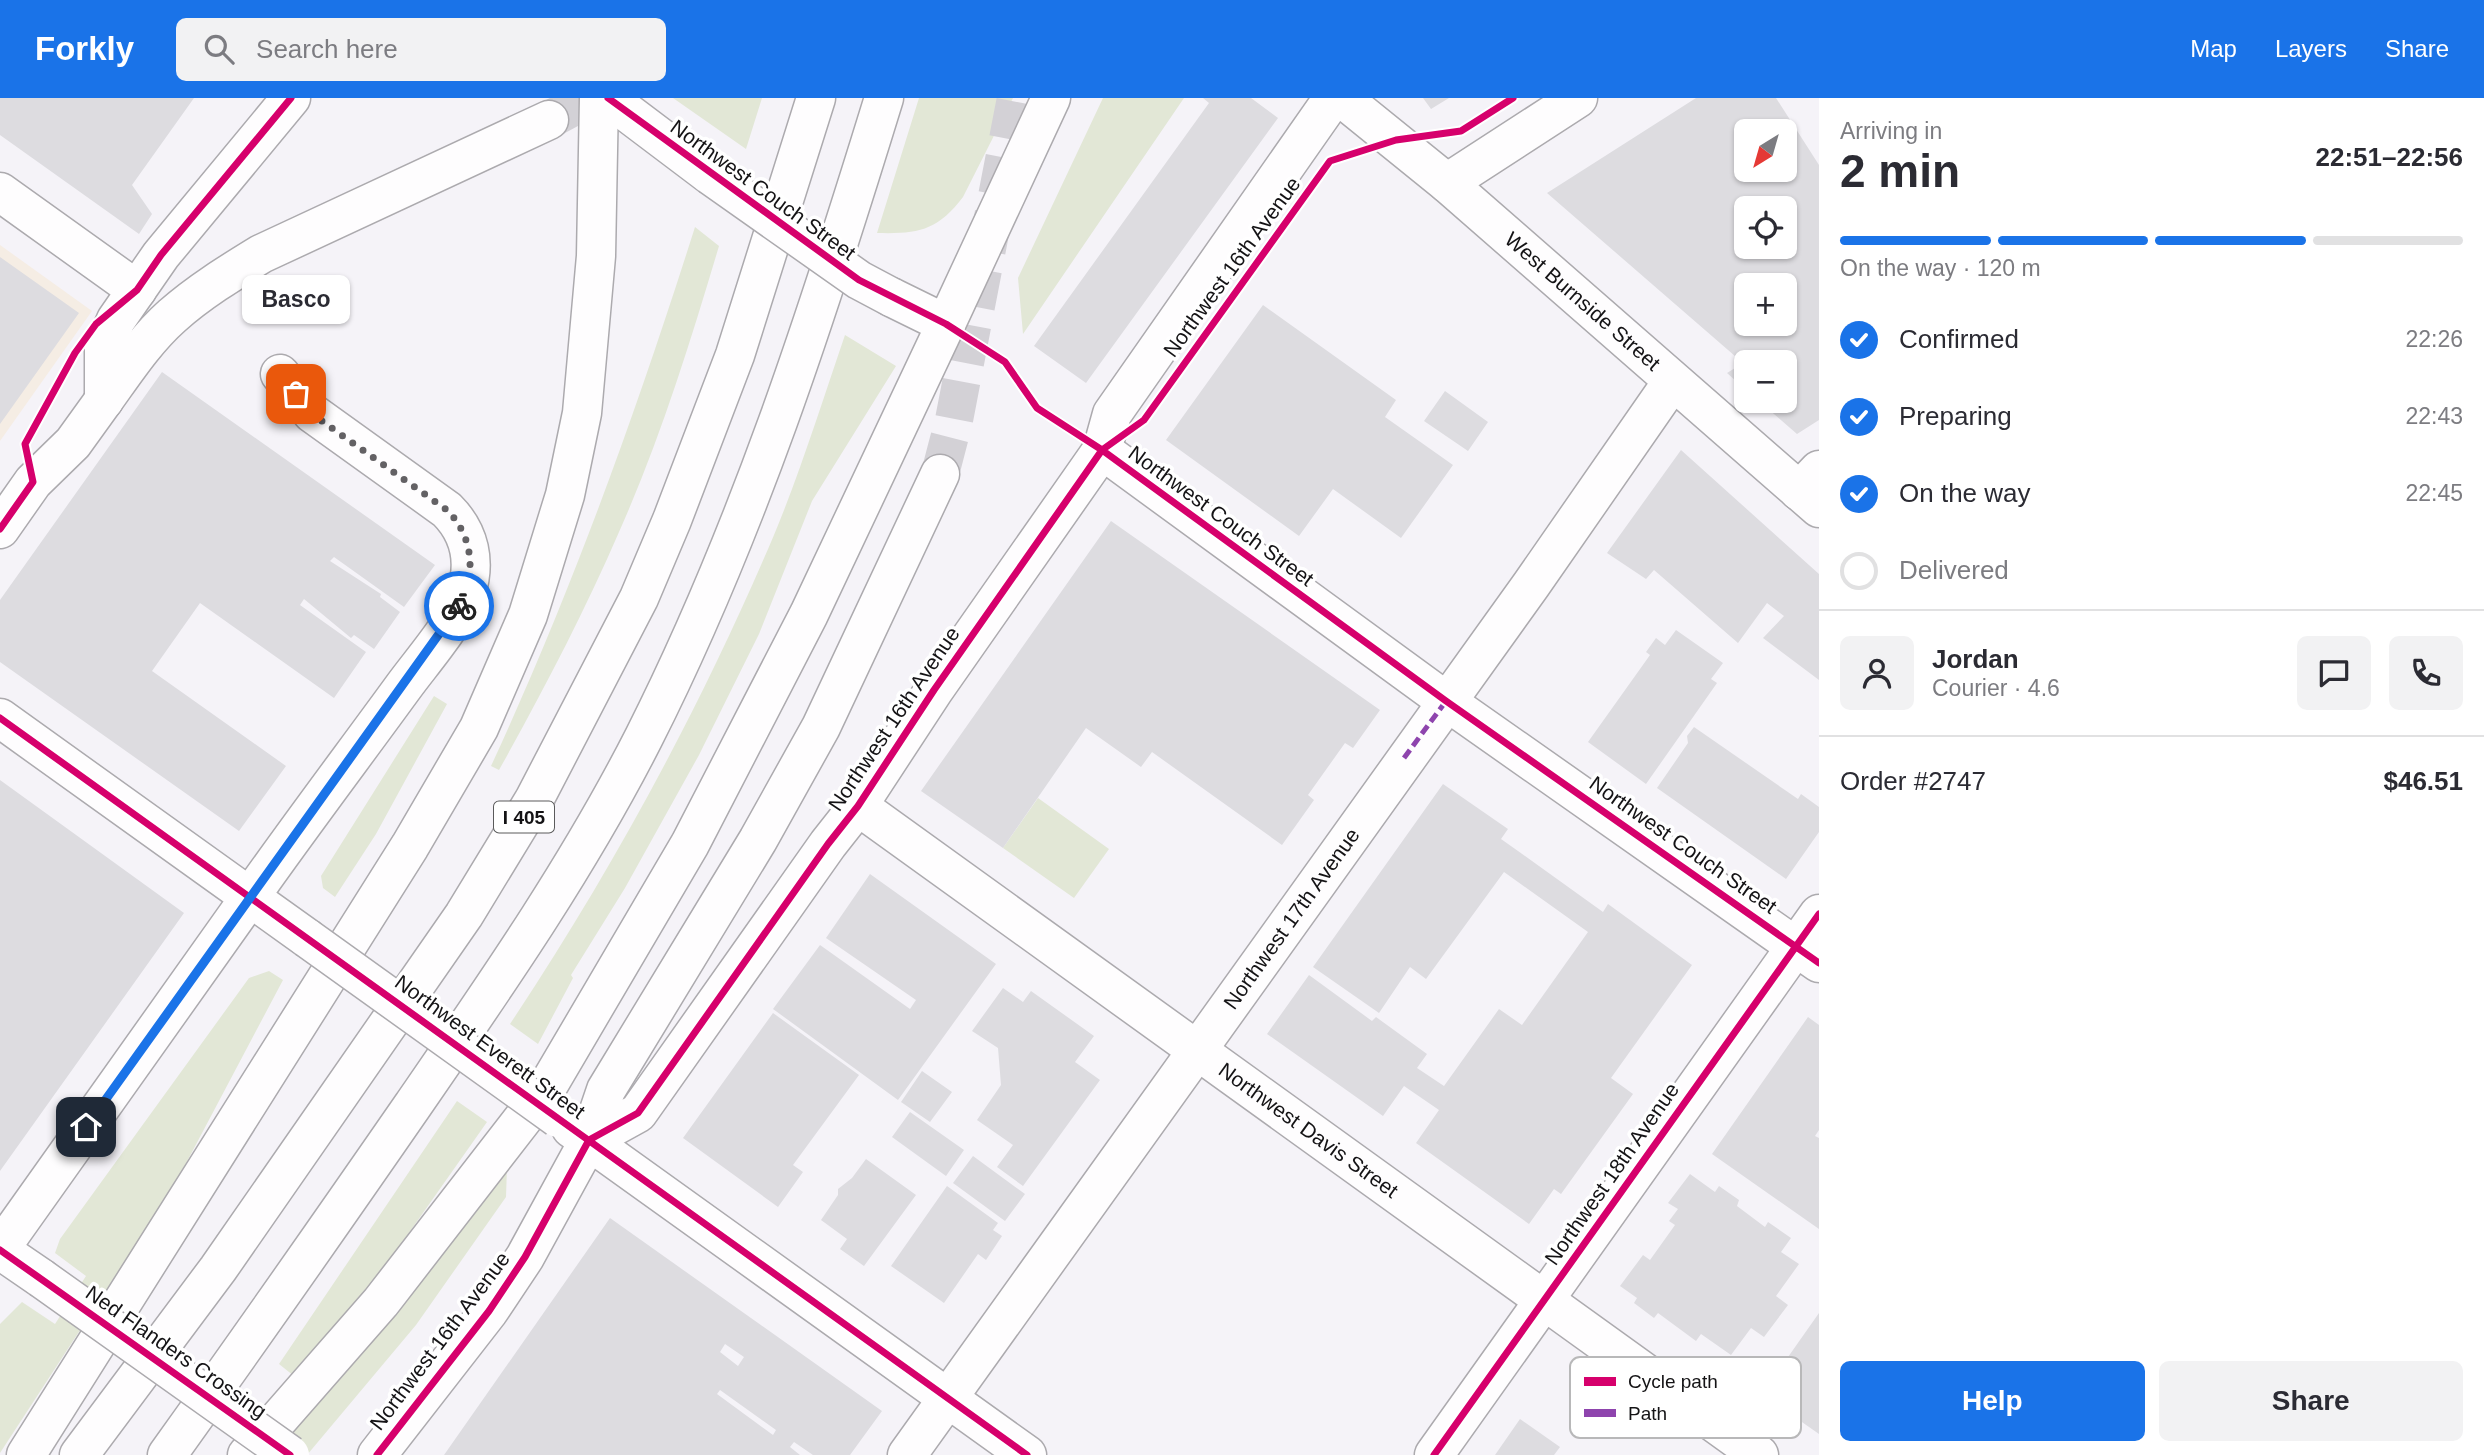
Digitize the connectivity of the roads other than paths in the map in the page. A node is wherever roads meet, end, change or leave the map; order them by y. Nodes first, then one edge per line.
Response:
1 (290, 98) edge
2 (598, 98) edge
3 (608, 98) edge
4 (816, 98) edge
5 (884, 98) edge
6 (1051, 98) edge
7 (1333, 98) edge
8 (1342, 98) edge
9 (1578, 98) edge
10 (549, 120) tunnel mouth
11 (1447, 183) junction
12 (0, 192) edge
13 (137, 290) junction
14 (946, 324) junction
15 (280, 374) dead end
16 (1672, 382) junction
17 (104, 400) junction
18 (1102, 450) junction
19 (940, 474) tunnel mouth
20 (1812, 489) edge
21 (0, 529) edge
22 (1446, 701) junction
23 (0, 718) edge
24 (859, 806) junction
25 (250, 897) junction
26 (1819, 914) edge
27 (1807, 954) edge
28 (1198, 1049) junction
29 (589, 1140) junction
30 (0, 1249) edge
31 (1544, 1299) junction
32 (1624, 1357) edge
33 (948, 1398) junction
34 (1736, 1438) edge
35 (26, 1455) edge
36 (79, 1455) edge
37 (167, 1455) edge
38 (247, 1455) edge
39 (290, 1455) edge
40 (377, 1455) edge
41 (908, 1455) edge
42 (1027, 1455) edge
43 (1434, 1455) edge
44 (1759, 1455) edge

1 - 13 main road
2 - 35 main road
3 - 14 main road, Northwest Couch Street, bridge
4 - 36 main road, I 405
5 - 37 main road
6 - 14 main road
7 - 18 main road, Northwest 16th Avenue
8 - 11 main road, West Burnside Street
9 - 11 main road
10 - 17 main road
11 - 16 main road, West Burnside Street
12 - 13 main road
13 - 17 main road
14 - 38 main road
15 - 25 main road
16 - 20 main road, West Burnside Street
16 - 22 main road, Northwest 17th Avenue
17 - 21 main road
18 - 22 main road, Northwest Couch Street
18 - 24 main road, Northwest 16th Avenue
19 - 29 main road
22 - 27 main road, Northwest Couch Street
22 - 28 main road, Northwest 17th Avenue
23 - 25 main road, Northwest Everett Street
24 - 28 main road, Northwest Davis Street
24 - 29 main road, Northwest 16th Avenue
25 - 29 main road, Northwest Everett Street, bridge
25 - 30 main road
26 - 27 main road, Northwest 18th Avenue
27 - 31 main road, Northwest 18th Avenue
28 - 31 main road, Northwest Davis Street
28 - 33 main road, Northwest 17th Avenue
29 - 33 main road, Northwest Everett Street
29 - 40 main road, Northwest 16th Avenue
30 - 39 main road, Ned Flanders Crossing, bridge
31 - 32 main road, Northwest Davis Street
31 - 43 main road, Northwest 18th Avenue
33 - 41 main road, Northwest 17th Avenue
33 - 42 main road, Northwest Everett Street
34 - 44 main road, Northwest Davis Street

